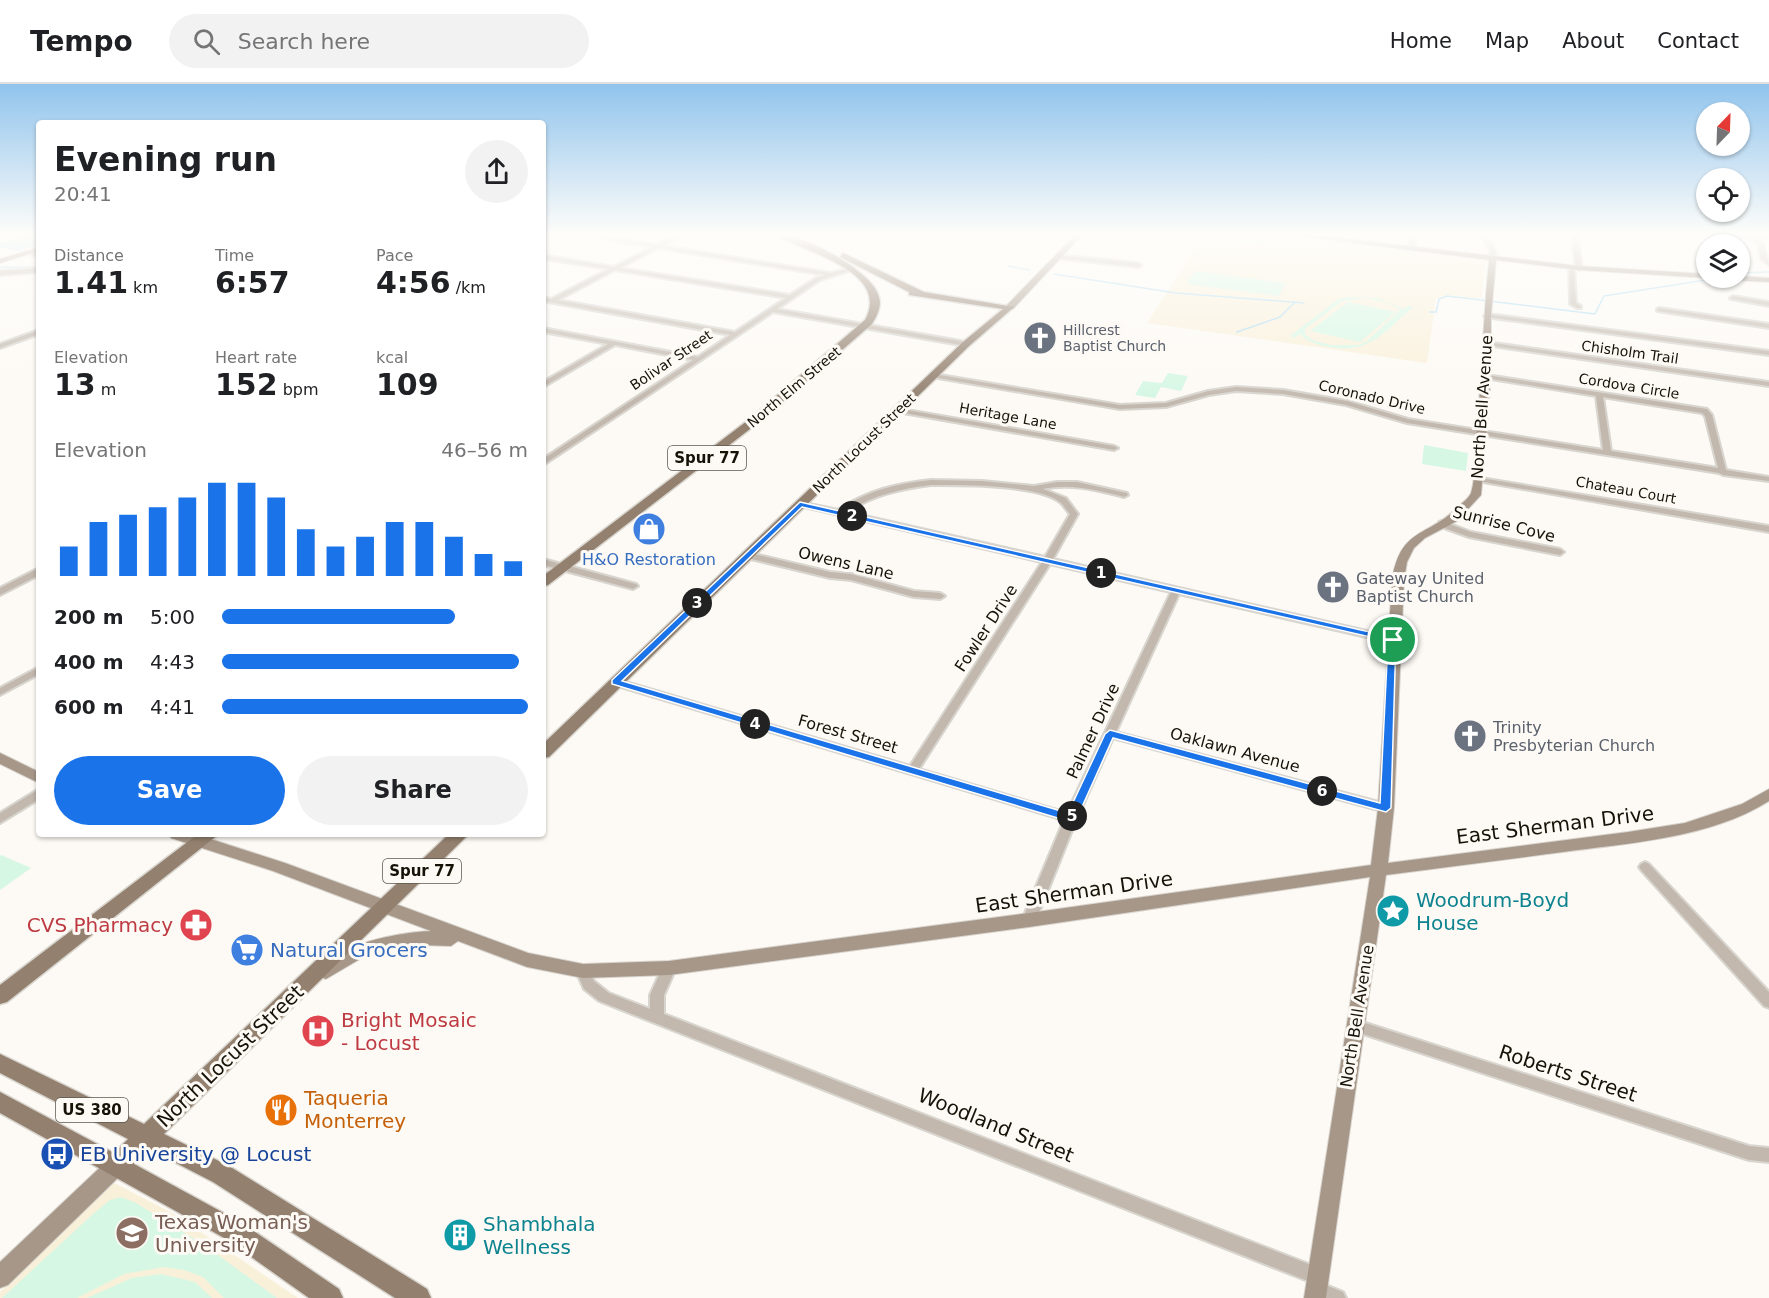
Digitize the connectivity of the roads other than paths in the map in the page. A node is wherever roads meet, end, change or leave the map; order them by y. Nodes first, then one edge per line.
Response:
1 (573, 290) edge
2 (745, 290) edge
3 (803, 290) edge
4 (879, 290) edge
5 (911, 290) edge
6 (1021, 290) edge
7 (1028, 290) edge
8 (1490, 290) edge
9 (1574, 290) edge
10 (920, 293) junction
11 (885, 294) junction
12 (791, 297) junction
13 (1733, 298) dead end
14 (546, 300) edge
15 (551, 301) junction
16 (546, 304) edge
17 (995, 304) junction
18 (1769, 304) edge
19 (1488, 306) junction
20 (1579, 307) dead end
21 (1007, 309) junction
22 (772, 310) junction
23 (1659, 310) dead end
24 (1769, 326) edge
25 (866, 327) junction
26 (546, 331) edge
27 (36, 333) edge
28 (738, 334) junction
29 (614, 343) junction
30 (966, 344) junction
31 (1487, 344) junction
32 (0, 346) edge
33 (1769, 353) edge
34 (700, 359) junction
35 (934, 376) junction
36 (1486, 376) junction
37 (546, 383) edge
38 (1769, 384) edge
39 (1599, 394) junction
40 (898, 410) junction
41 (1482, 433) junction
42 (1114, 448) dead end
43 (1606, 453) junction
44 (546, 461) edge
45 (1723, 473) junction
46 (1478, 479) junction
47 (1769, 479) edge
48 (1032, 488) junction
49 (1124, 495) dead end
50 (800, 504) junction
51 (840, 513) junction
52 (1442, 524) junction
53 (1769, 529) edge
54 (1560, 552) dead end
55 (747, 555) junction
56 (1047, 561) junction
57 (546, 563) edge
58 (562, 567) junction
59 (36, 574) edge
60 (546, 580) edge
61 (633, 586) dead end
62 (1176, 590) junction
63 (0, 592) edge
64 (940, 596) dead end
65 (1393, 640) junction
66 (36, 672) edge
67 (615, 682) junction
68 (0, 692) edge
69 (1110, 734) junction
70 (546, 750) edge
71 (0, 758) edge
72 (913, 770) junction
73 (36, 776) edge
74 (1769, 794) edge
75 (36, 795) edge
76 (1386, 808) junction
77 (1071, 818) junction
78 (0, 819) edge
79 (193, 837) edge
80 (457, 837) edge
81 (1645, 867) dead end
82 (1379, 869) junction
83 (384, 908) junction
84 (1029, 920) junction
85 (470, 940) junction
86 (669, 968) junction
87 (583, 971) junction
88 (0, 996) edge
89 (1769, 1002) edge
90 (277, 1011) junction
91 (657, 1015) junction
92 (1356, 1026) junction
93 (0, 1063) edge
94 (0, 1102) edge
95 (145, 1137) junction
96 (1769, 1155) edge
97 (116, 1166) junction
98 (0, 1277) edge
99 (1316, 1288) edge
100 (330, 1298) edge
101 (418, 1298) edge
102 (1337, 1298) edge

1 - 15 street
2 - 12 street
3 - 12 street, Bolivar Street
4 - 11 main road
5 - 10 main road
6 - 17 main road
7 - 21 main road, North Locust Street
8 - 19 main road, North Bell Avenue
9 - 20 street
10 - 11 main road
10 - 17 main road
11 - 21 main road
11 - 25 main road
12 - 22 street, Bolivar Street
13 - 18 street
14 - 15 street
15 - 16 street
15 - 28 street
17 - 21 main road
19 - 31 main road, North Bell Avenue
19 - 33 street
21 - 30 main road, North Locust Street
22 - 25 street
22 - 28 street, Bolivar Street
23 - 24 street
25 - 30 street
25 - 58 main road, North Elm Street / Spur 77
26 - 29 street
27 - 32 street
28 - 34 street, Bolivar Street
29 - 34 street
29 - 37 street
30 - 35 main road, North Locust Street
31 - 36 main road, North Bell Avenue
31 - 38 street, Chisholm Trail
34 - 44 street, Bolivar Street
35 - 40 main road, North Locust Street
35 - 41 street, Coronado Drive
36 - 39 street, Cordova Circle
36 - 41 main road, North Bell Avenue
39 - 43 street
39 - 45 street, Cordova Circle
40 - 42 street, Heritage Lane
40 - 50 main road, North Locust Street
41 - 43 street, Coronado Drive
41 - 46 main road, North Bell Avenue
43 - 45 street, Coronado Drive
45 - 47 street, Coronado Drive
46 - 52 main road, North Bell Avenue
46 - 53 street, Chateau Court
48 - 49 street
48 - 51 street
48 - 56 street, Fowler Drive
50 - 51 street
50 - 55 main road, North Locust Street
51 - 56 street
52 - 54 street, Sunrise Cove
52 - 65 main road, North Bell Avenue
55 - 64 street, Owens Lane
55 - 67 main road, North Locust Street
56 - 62 street
56 - 72 street, Fowler Drive
57 - 58 street
58 - 60 main road, North Elm Street / Spur 77
58 - 61 street
59 - 63 street
62 - 65 street
62 - 69 street, Palmer Drive
65 - 76 main road, North Bell Avenue
66 - 68 street
67 - 70 main road, North Locust Street
67 - 72 street, Forest Street
69 - 76 street, Oaklawn Avenue
69 - 77 street, Palmer Drive
71 - 73 main road
72 - 77 street, Forest Street
74 - 82 main road, East Sherman Drive
75 - 78 street
76 - 82 main road, North Bell Avenue
77 - 84 street, Palmer Drive
79 - 83 main road, East Sherman Drive
79 - 88 main road
80 - 83 main road, North Locust Street / Spur 77
81 - 89 street
82 - 84 main road, East Sherman Drive
82 - 92 main road, North Bell Avenue
83 - 85 main road, East Sherman Drive
83 - 90 main road, North Locust Street / Spur 77
84 - 86 main road, East Sherman Drive
85 - 87 main road, East Sherman Drive
85 - 90 main road
86 - 87 main road, East Sherman Drive
86 - 91 street
87 - 91 street, Woodland Street
90 - 95 main road, North Locust Street / Spur 77
91 - 99 street, Woodland Street
92 - 96 street, Roberts Street
92 - 99 main road, North Bell Avenue
93 - 95 main road, US 380
94 - 97 main road, US 380
95 - 97 main road, North Locust Street / Spur 77
95 - 101 main road, US 380
97 - 98 main road, North Locust Street
97 - 100 main road, US 380
99 - 102 street, Woodland Street

